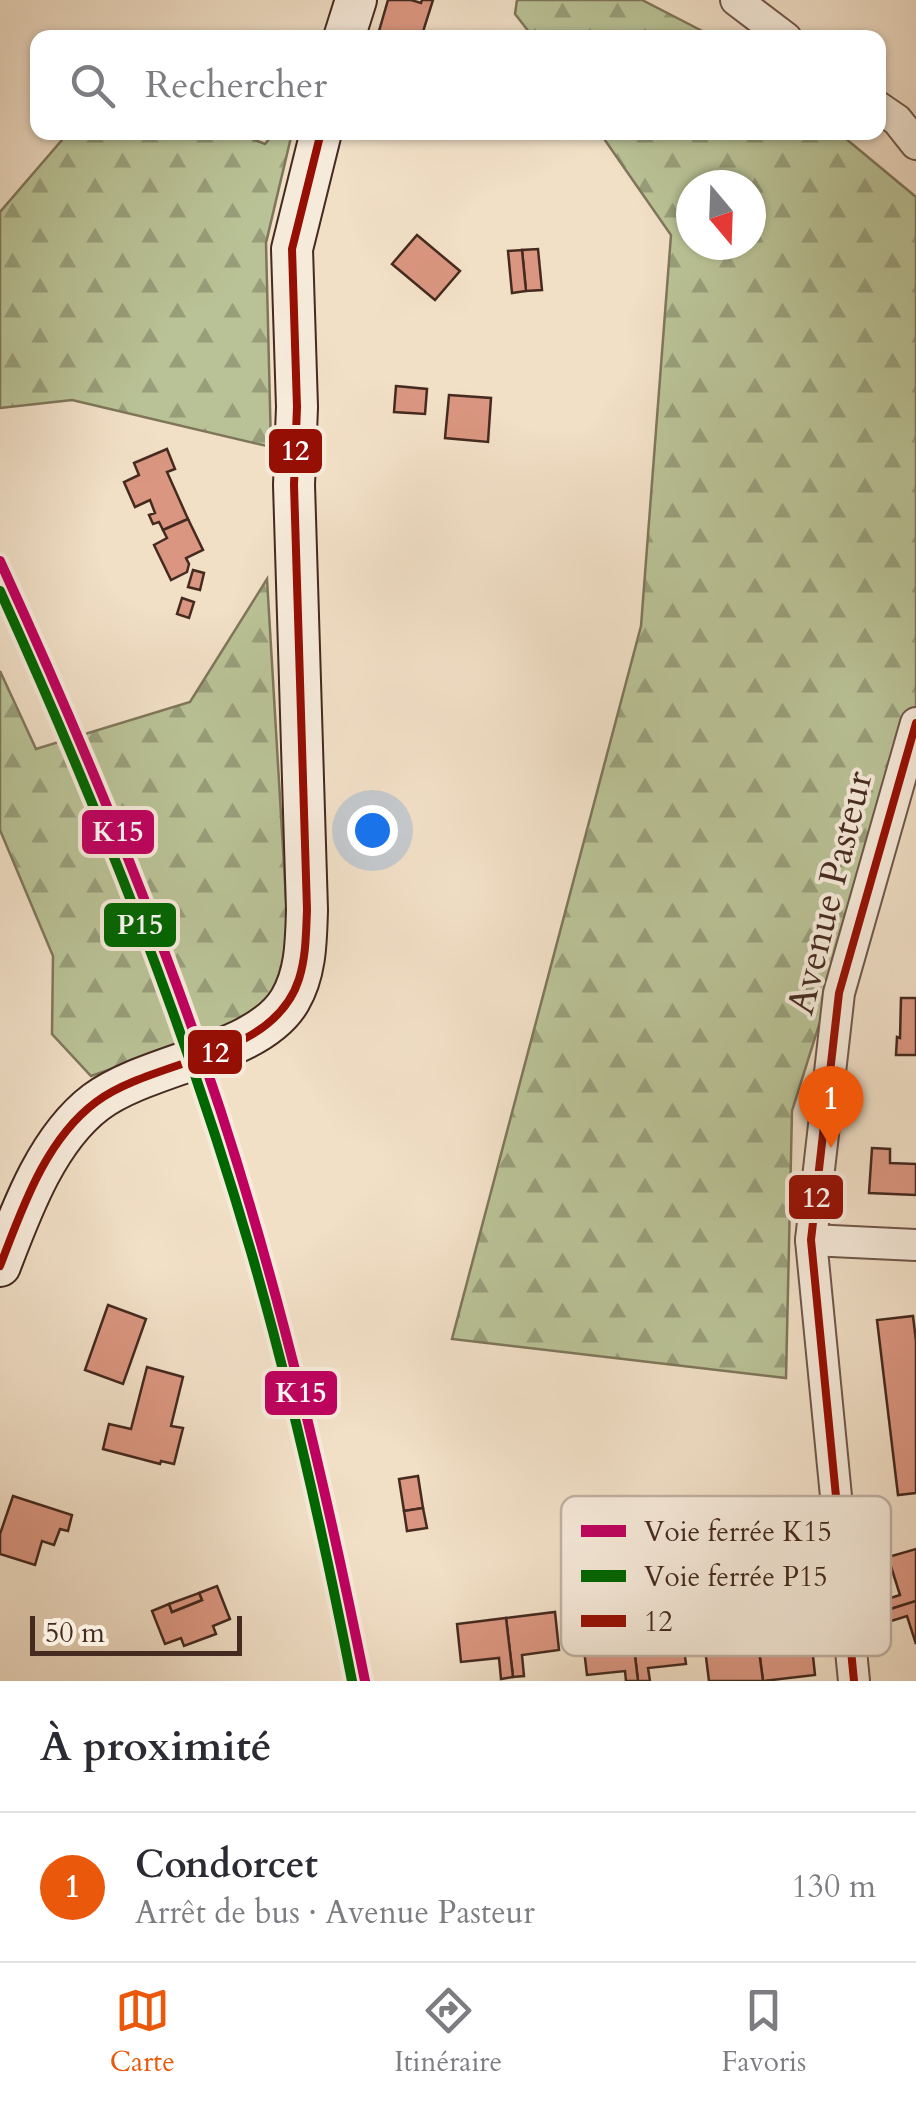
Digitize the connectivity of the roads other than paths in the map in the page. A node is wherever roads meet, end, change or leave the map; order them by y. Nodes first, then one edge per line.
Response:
1 (356, 0) edge
2 (736, 0) edge
3 (347, 30) edge
4 (775, 30) edge
5 (886, 112) edge
6 (319, 140) edge
7 (916, 144) edge
8 (916, 723) edge
9 (812, 1240) junction
10 (916, 1245) edge
11 (0, 1266) edge
12 (836, 1496) edge
13 (852, 1656) edge
14 (854, 1681) edge

1 - 3 street
2 - 4 street
5 - 7 street
6 - 11 street
8 - 9 street, Avenue Pasteur
9 - 10 street
9 - 12 street, Avenue Pasteur
13 - 14 street, Avenue Pasteur

